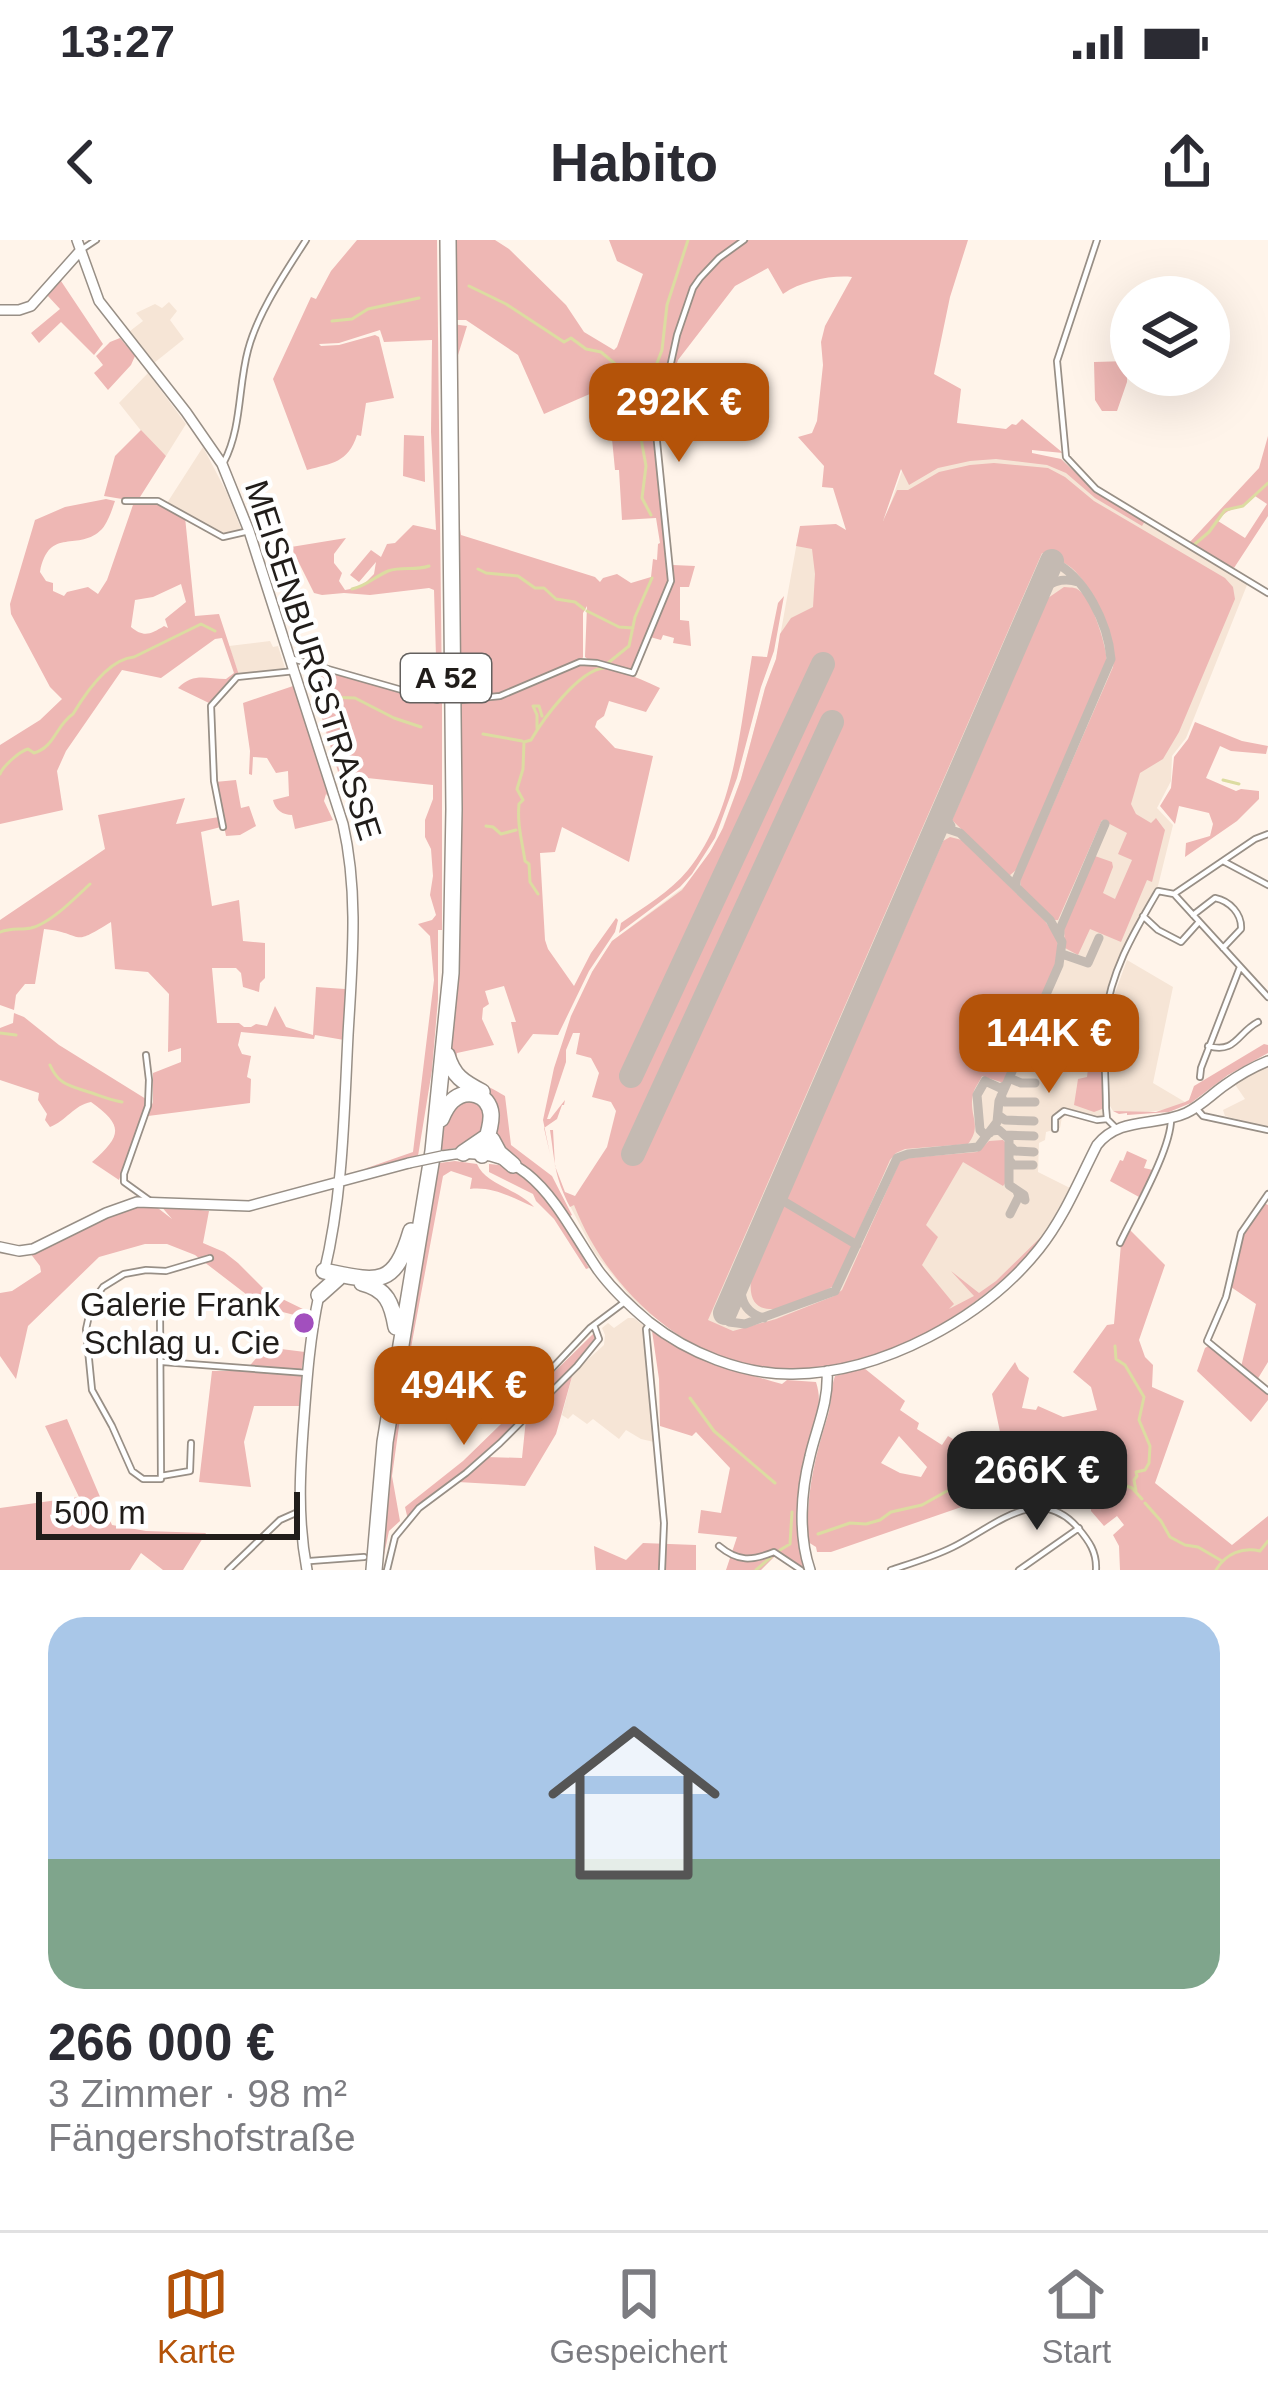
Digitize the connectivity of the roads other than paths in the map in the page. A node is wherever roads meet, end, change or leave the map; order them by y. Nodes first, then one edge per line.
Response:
1 (96, 240) edge
2 (306, 240) edge
3 (445, 240) edge
4 (744, 240) edge
5 (1097, 240) edge
6 (79, 245) edge
7 (0, 310) edge
8 (222, 464) junction
9 (125, 501) dead end
10 (249, 531) junction
11 (1268, 593) edge
12 (290, 658) junction
13 (295, 671) junction
14 (437, 700) dead end
15 (461, 700) dead end
16 (223, 827) dead end
17 (1265, 835) edge
18 (1222, 861) junction
19 (1268, 885) edge
20 (1174, 894) junction
21 (1193, 915) junction
22 (1143, 916) junction
23 (1199, 922) junction
24 (1222, 948) junction
25 (1240, 967) junction
26 (1268, 997) edge
27 (1258, 1022) dead end
28 (444, 1046) junction
29 (1208, 1046) junction
30 (146, 1055) dead end
31 (1268, 1061) edge
32 (1200, 1077) dead end
33 (1200, 1112) junction
34 (1171, 1118) junction
35 (1112, 1124) junction
36 (1055, 1129) dead end
37 (1268, 1130) edge
38 (487, 1147) junction
39 (437, 1153) junction
40 (463, 1153) joint
41 (341, 1163) junction
42 (513, 1165) joint
43 (358, 1176) junction
44 (339, 1180) junction
45 (322, 1185) junction
46 (1268, 1194) edge
47 (338, 1199) junction
48 (152, 1202) junction
49 (414, 1222) junction
50 (1120, 1243) dead end
51 (0, 1247) edge
52 (210, 1258) dead end
53 (331, 1271) junction
54 (319, 1295) joint
55 (624, 1303) junction
56 (160, 1312) dead end
57 (610, 1312) junction
58 (650, 1322) junction
59 (594, 1325) junction
60 (396, 1327) junction
61 (160, 1362) junction
62 (823, 1372) junction
63 (307, 1373) junction
64 (532, 1382) dead end
65 (1268, 1391) edge
66 (191, 1443) dead end
67 (161, 1478) junction
68 (298, 1512) junction
69 (1078, 1528) junction
70 (718, 1546) dead end
71 (391, 1562) junction
72 (919, 1562) junction
73 (371, 1564) edge
74 (791, 1564) junction
75 (306, 1566) edge
76 (228, 1570) edge
77 (387, 1570) edge
78 (662, 1570) edge
79 (785, 1570) edge
80 (806, 1570) edge
81 (891, 1570) edge
82 (924, 1570) edge
83 (1019, 1570) edge
84 (1096, 1570) edge

1 - 6 street
2 - 8 street
3 - 28 highway, A 52
3 - 49 highway, A 52
4 - 15 street
5 - 11 street
6 - 7 main road
6 - 8 main road, MEISENBURGSTRASSE
8 - 10 main road, MEISENBURGSTRASSE
9 - 10 street
10 - 12 main road, MEISENBURGSTRASSE
12 - 13 main road, MEISENBURGSTRASSE
12 - 14 street
13 - 16 street
13 - 41 main road, MEISENBURGSTRASSE
17 - 18 street
18 - 19 street
18 - 20 street
20 - 21 street
20 - 22 street
21 - 23 street
21 - 24 street
22 - 23 street
22 - 35 street
23 - 24 street
24 - 25 street
25 - 26 street
25 - 29 street
27 - 29 street
28 - 38 highway
28 - 39 highway, A 52
29 - 32 street
30 - 48 street
31 - 33 main road
33 - 34 main road
33 - 37 street
34 - 35 main road
34 - 50 street
35 - 36 street
35 - 62 main road
38 - 39 highway
38 - 40 highway
38 - 42 highway
39 - 40 main road
39 - 43 main road, bridge
39 - 73 highway, A 52
41 - 43 main road
41 - 44 main road, MEISENBURGSTRASSE
42 - 55 main road
43 - 44 main road
43 - 47 main road
44 - 45 main road
44 - 47 main road, MEISENBURGSTRASSE
45 - 47 main road
45 - 48 main road
46 - 65 street
47 - 53 main road, MEISENBURGSTRASSE
48 - 51 main road
49 - 53 highway
49 - 60 highway, A 52
52 - 67 street
53 - 54 highway
53 - 60 highway
54 - 63 main road
55 - 57 street
55 - 57 street
55 - 58 main road
56 - 61 street
57 - 59 street
58 - 62 main road
58 - 78 street
59 - 64 street
59 - 71 street
60 - 73 highway, A 52
61 - 63 street
61 - 67 street
62 - 80 main road
63 - 68 main road
66 - 67 street
68 - 75 main road
68 - 76 street
69 - 72 street
69 - 83 street
69 - 84 street
70 - 74 street
71 - 73 street
71 - 77 street
72 - 81 street
72 - 82 street
73 - 75 street
74 - 79 street
74 - 80 street

